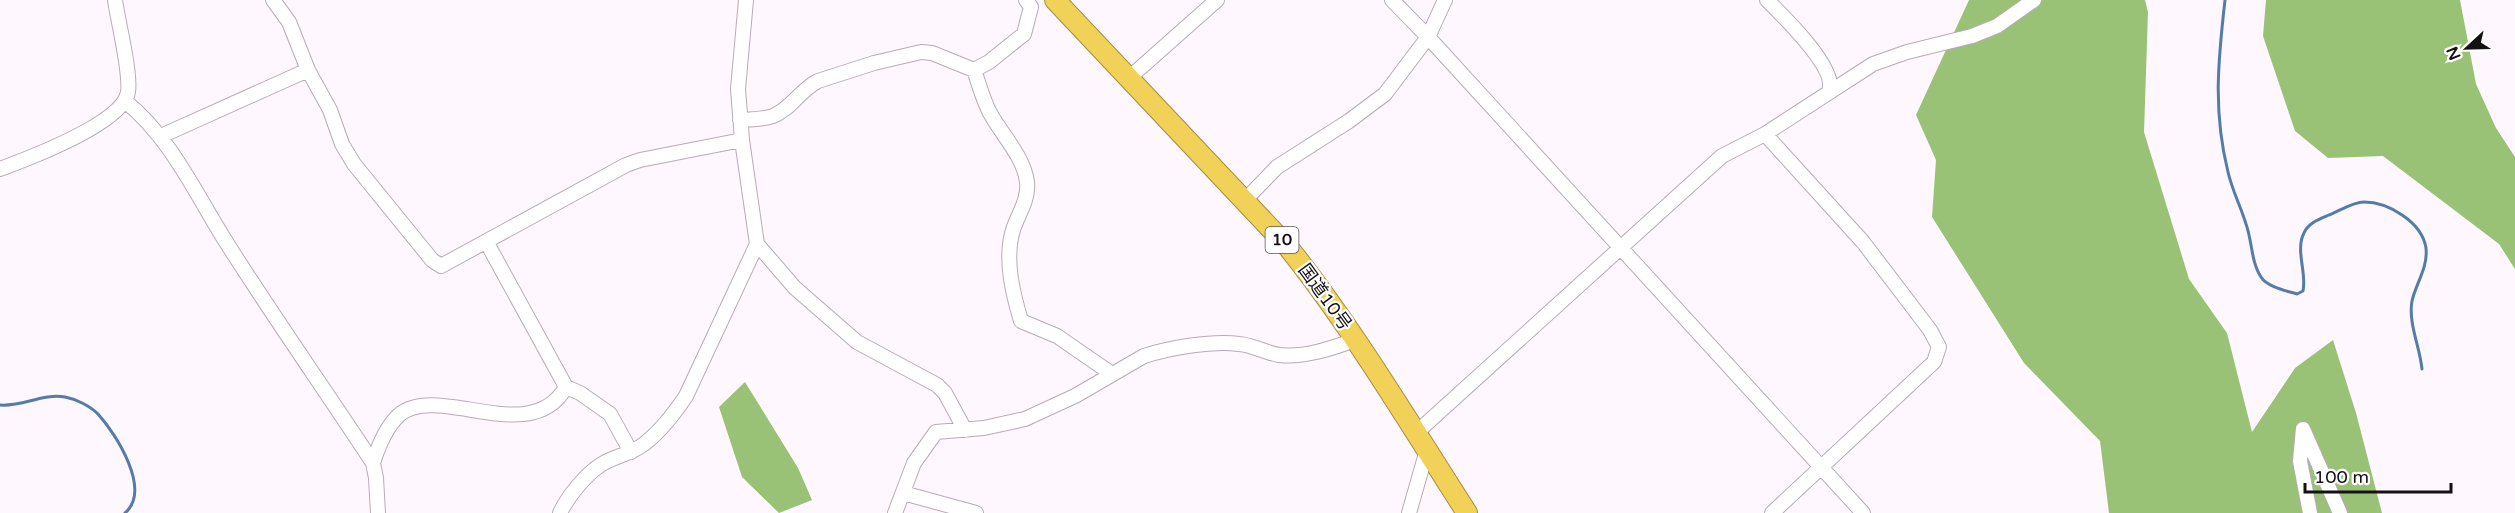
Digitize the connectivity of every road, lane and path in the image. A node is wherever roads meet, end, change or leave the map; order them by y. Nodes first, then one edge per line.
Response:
1 (115, 0) edge
2 (273, 0) edge
3 (746, 0) edge
4 (1026, 0) edge
5 (1055, 0) edge
6 (1217, 0) edge
7 (1392, 0) edge
8 (1446, 0) edge
9 (1767, 0) edge
10 (2034, 0) edge
11 (1428, 36) junction
12 (308, 70) junction
13 (974, 70) junction
14 (1129, 78) junction
15 (1829, 91) junction
16 (125, 101) junction
17 (740, 120) junction
18 (1765, 134) junction
19 (160, 136) junction
20 (742, 140) junction
21 (0, 169) edge
22 (1245, 200) junction
23 (487, 243) junction
24 (757, 244) junction
25 (1620, 248) junction
26 (1356, 340) junction
27 (1112, 374) junction
28 (566, 387) junction
29 (965, 430) junction
30 (1416, 433) junction
31 (1427, 450) junction
32 (631, 452) junction
33 (373, 463) junction
34 (1821, 468) junction
35 (903, 493) junction
36 (378, 513) edge
37 (560, 513) edge
38 (895, 513) edge
39 (976, 513) edge
40 (1410, 513) edge
41 (1467, 513) edge
42 (1772, 513) edge
43 (1863, 513) edge
44 (2310, 513) edge
45 (2340, 513) edge

1 - 16 street
2 - 12 street
3 - 17 street
4 - 13 street
5 - 14 highway, 国道10号 / 10
6 - 14 street
7 - 11 street
8 - 11 street
9 - 15 street
10 - 15 street
11 - 22 street
11 - 25 street
12 - 19 street
12 - 23 street
13 - 17 street
13 - 27 street
14 - 22 highway, 国道10号 / 10
15 - 18 street
16 - 19 street
16 - 21 street
17 - 20 street
18 - 25 street
18 - 34 street
19 - 33 street
20 - 23 street
20 - 24 street
22 - 26 highway, 国道10号 / 10
23 - 28 street
24 - 29 street
24 - 32 street
25 - 30 street
25 - 34 street
26 - 27 street
26 - 30 highway, 国道10号 / 10
27 - 29 street
28 - 32 street
28 - 33 street
29 - 35 street
30 - 31 highway, 国道10号 / 10
31 - 40 street
31 - 41 highway, 国道10号 / 10
32 - 37 street
33 - 36 street
34 - 42 street
34 - 43 street
35 - 38 street
35 - 39 street
44 - 45 street

